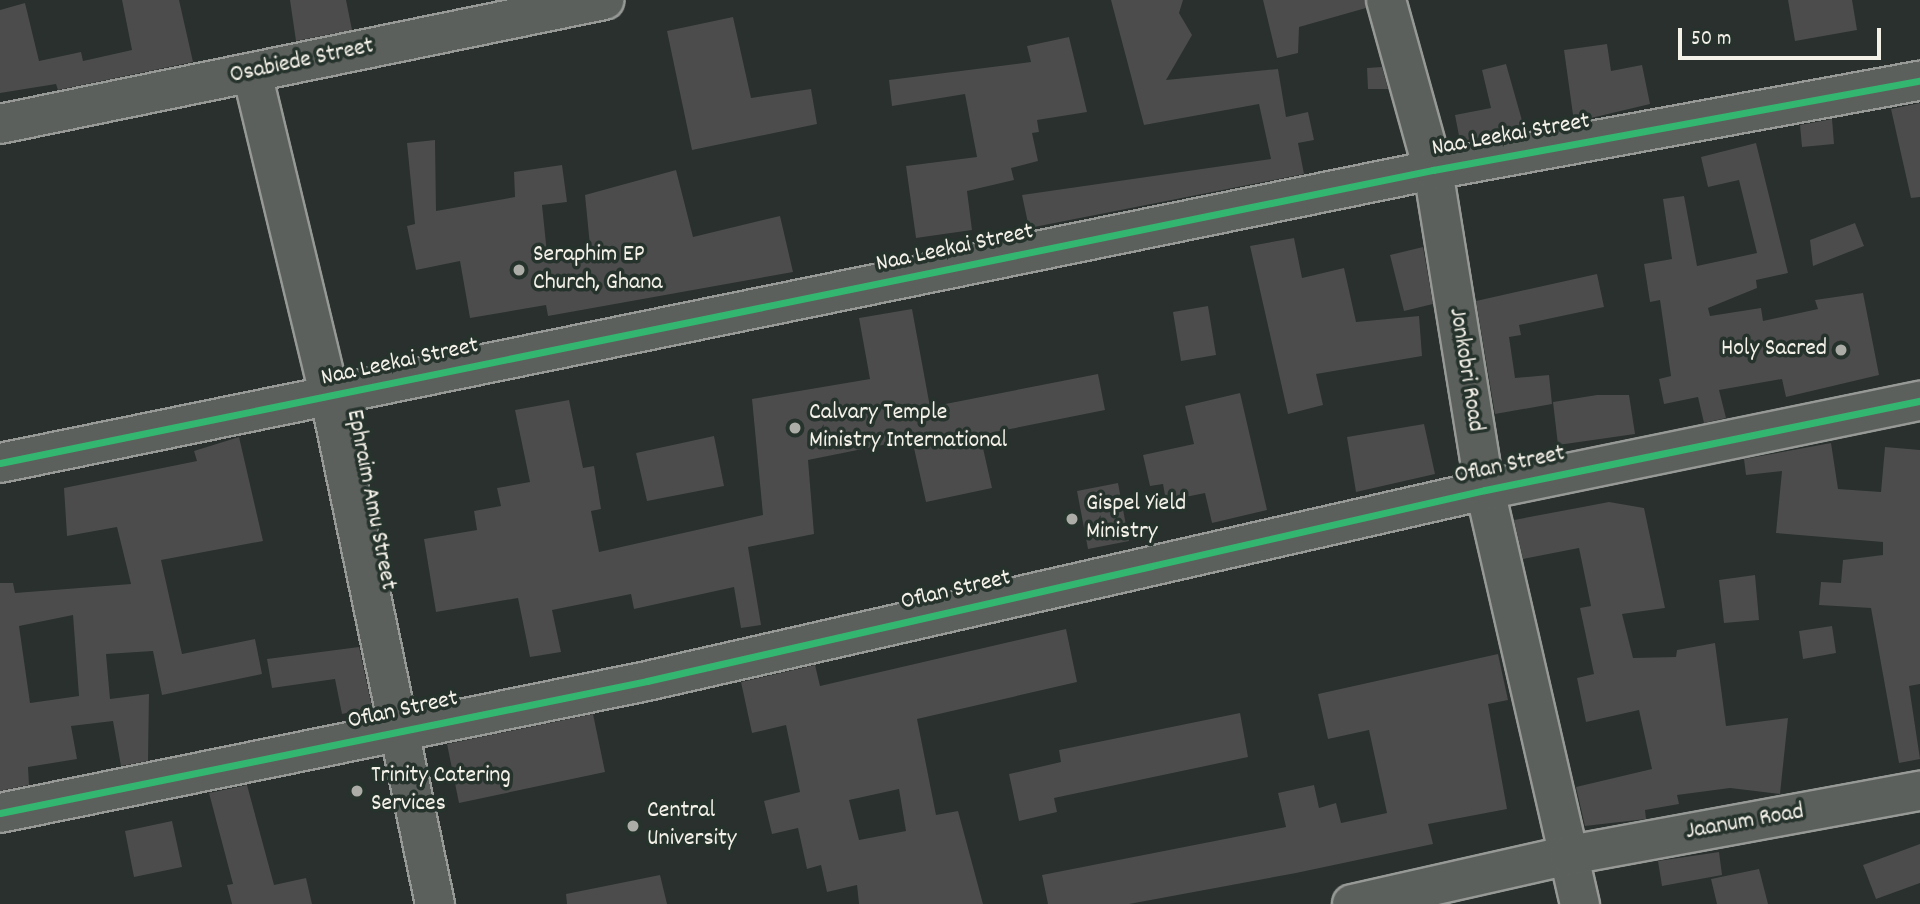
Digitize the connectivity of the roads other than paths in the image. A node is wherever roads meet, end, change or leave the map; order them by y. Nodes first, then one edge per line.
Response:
1 (604, 0) edge
2 (1387, 0) edge
3 (252, 73) junction
4 (1920, 81) edge
5 (0, 124) edge
6 (1433, 170) junction
7 (330, 398) junction
8 (1920, 401) edge
9 (0, 463) edge
10 (1485, 490) junction
11 (396, 732) junction
12 (1920, 792) edge
13 (0, 813) edge
14 (1570, 855) junction
15 (435, 904) edge
16 (1352, 904) edge
17 (1580, 904) edge

1 - 3 street, Osabiede Street
2 - 6 street, Jonkobri Road
3 - 5 street, Osabiede Street
3 - 7 street, Ephraim Amu Street
4 - 6 street, Naa Leekai Street
6 - 7 street, Naa Leekai Street
6 - 10 street, Jonkobri Road
7 - 9 street, Naa Leekai Street
7 - 11 street, Ephraim Amu Street
8 - 10 street, Oflan Street
10 - 11 street, Oflan Street
10 - 14 street, Jonkobri Road
11 - 13 street, Oflan Street
11 - 15 street, Ephraim Amu Street
12 - 14 street, Jaanum Road
14 - 16 street, Jaanum Road
14 - 17 street, Jonkobri Road

